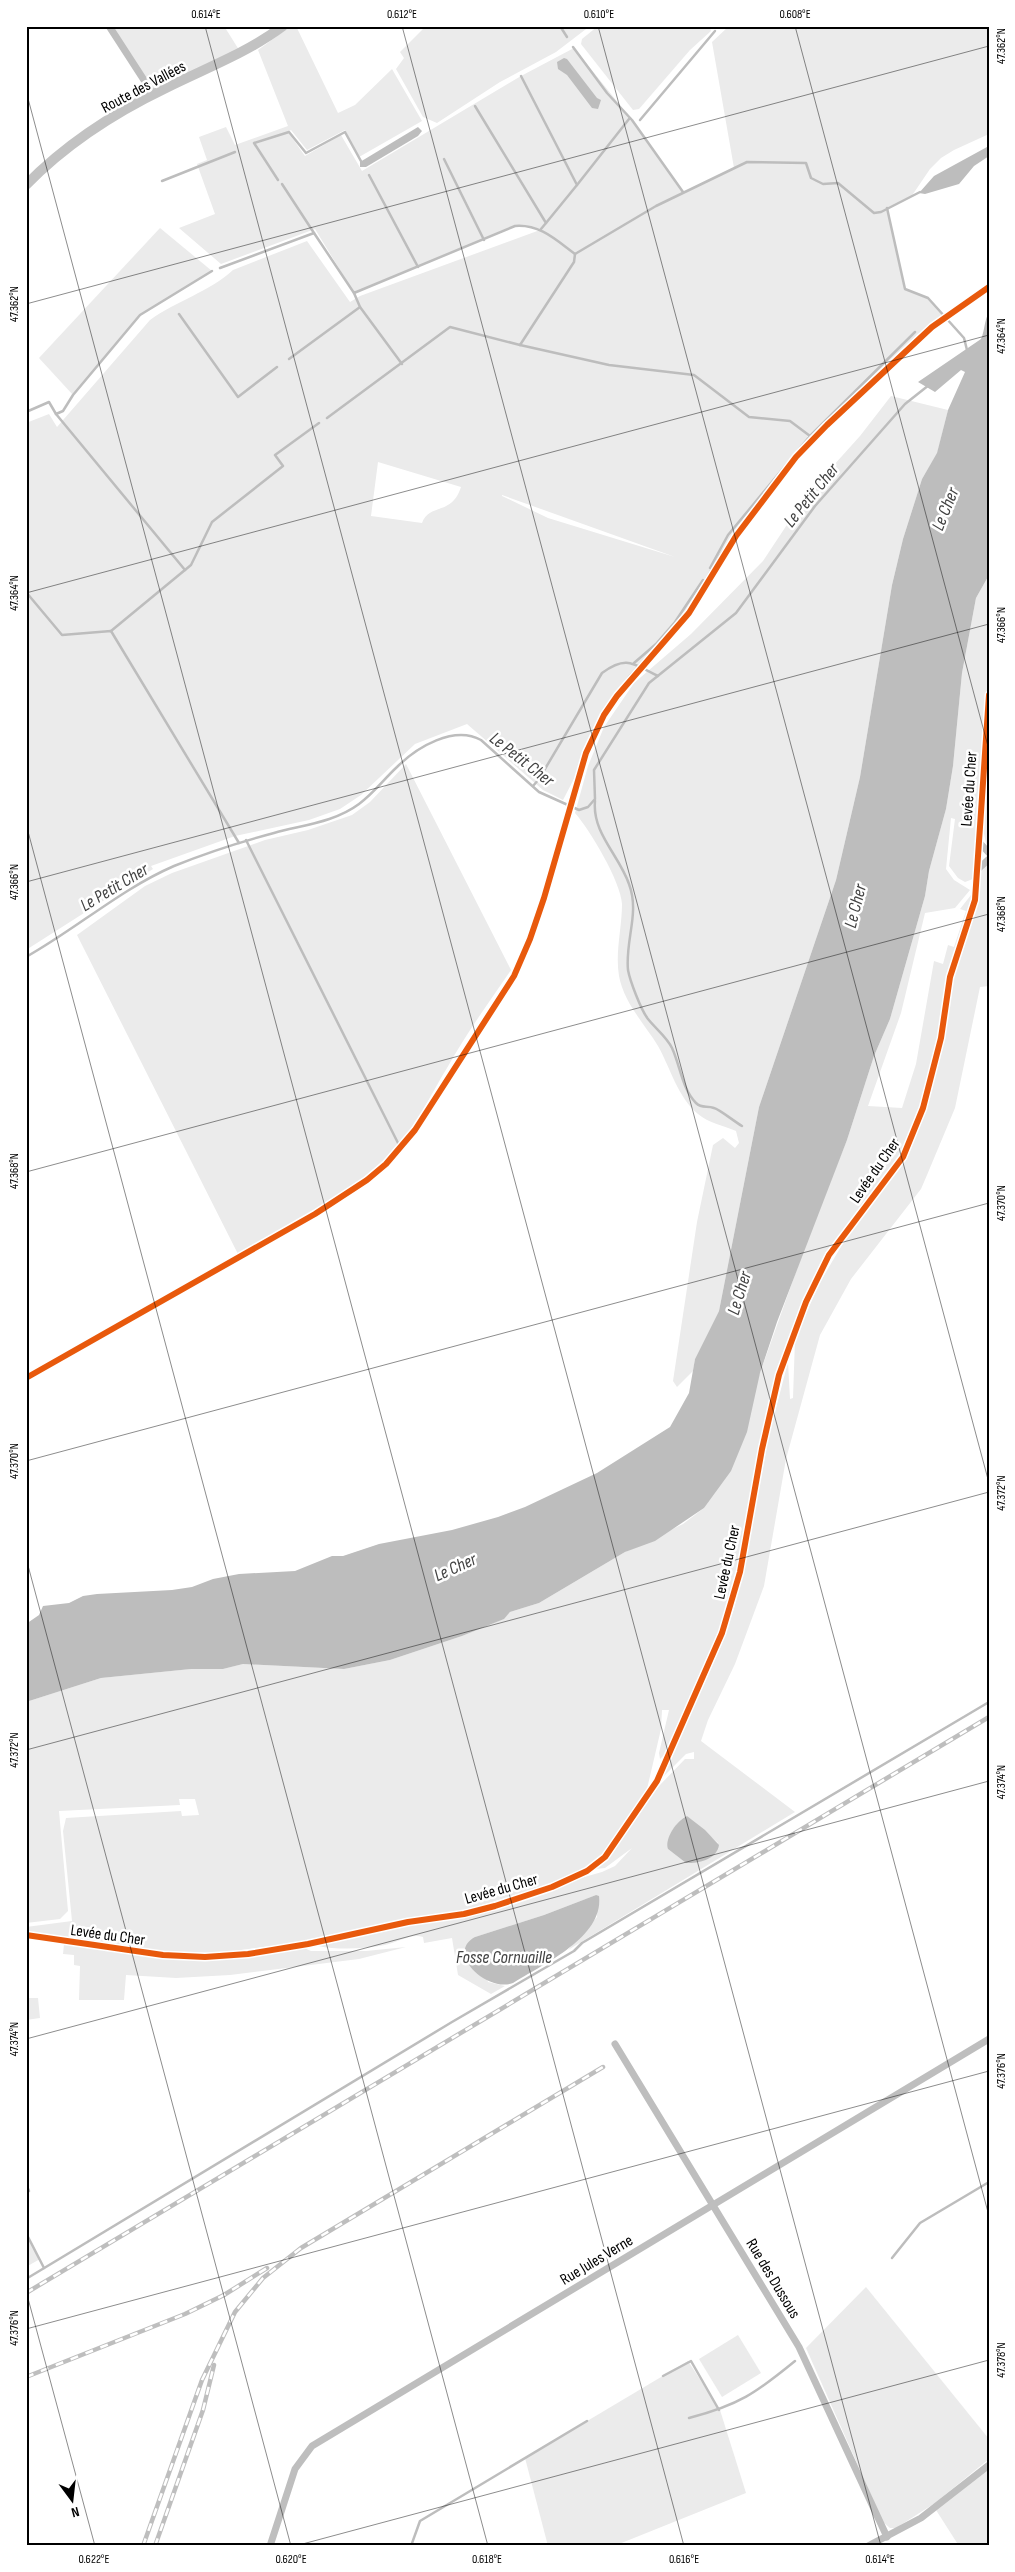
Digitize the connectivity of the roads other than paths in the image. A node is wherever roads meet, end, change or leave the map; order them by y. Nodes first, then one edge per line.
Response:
1 (109, 26) edge
2 (283, 26) edge
3 (153, 94) junction
4 (26, 185) edge
5 (989, 287) edge
6 (989, 694) edge
7 (567, 818) dead end
8 (979, 842) junction
9 (989, 853) edge
10 (989, 859) edge
11 (977, 870) junction
12 (26, 1935) edge
13 (989, 2039) edge
14 (615, 2044) dead end
15 (714, 2204) junction
16 (989, 2465) edge
17 (887, 2538) junction
18 (270, 2546) edge
19 (868, 2546) edge

1 - 3 street
2 - 3 main road, Route des Vallées
3 - 4 main road, Route des Vallées
5 - 7 street
6 - 8 street, Levée du Cher
8 - 9 street
8 - 11 street, Levée du Cher
10 - 11 street
11 - 12 street, Levée du Cher
13 - 15 street, Rue Jules Verne
14 - 15 street, Rue des Dussous
15 - 17 street, Rue des Dussous
15 - 18 street, Rue Jules Verne
16 - 17 street
17 - 19 street

